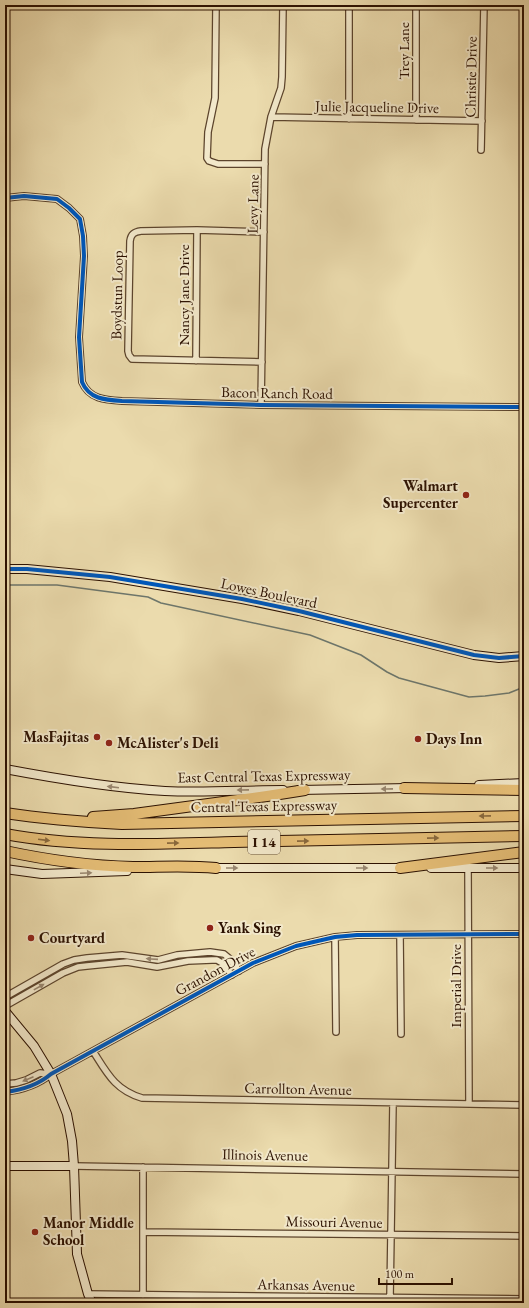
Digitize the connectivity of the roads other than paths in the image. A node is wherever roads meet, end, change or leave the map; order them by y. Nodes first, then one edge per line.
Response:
1 (216, 5) edge
2 (283, 5) edge
3 (349, 5) edge
4 (416, 5) edge
5 (484, 5) edge
6 (271, 118) junction
7 (348, 119) junction
8 (416, 120) junction
9 (482, 121) junction
10 (481, 150) dead end
11 (265, 164) junction
12 (5, 198) edge
13 (197, 230) junction
14 (264, 232) junction
15 (196, 361) junction
16 (262, 362) junction
17 (261, 405) junction
18 (524, 407) edge
19 (5, 569) edge
20 (524, 656) edge
21 (5, 770) edge
22 (524, 783) edge
23 (404, 788) junction
24 (306, 790) junction
25 (524, 790) edge
26 (5, 813) edge
27 (524, 816) edge
28 (29, 817) junction
29 (5, 834) edge
30 (524, 836) edge
31 (5, 851) edge
32 (524, 852) edge
33 (216, 868) junction
34 (400, 868) junction
35 (468, 868) junction
36 (524, 868) edge
37 (5, 869) edge
38 (524, 934) edge
39 (400, 935) junction
40 (468, 935) junction
41 (335, 937) junction
42 (204, 952) junction
43 (113, 956) junction
44 (173, 956) junction
45 (87, 958) junction
46 (204, 960) junction
47 (116, 963) junction
48 (175, 963) junction
49 (87, 966) junction
50 (239, 971) junction
51 (232, 975) junction
52 (24, 986) junction
53 (28, 993) junction
54 (5, 997) edge
55 (5, 1006) edge
56 (5, 1011) edge
57 (336, 1032) dead end
58 (401, 1034) dead end
59 (93, 1050) junction
60 (51, 1074) junction
61 (5, 1084) edge
62 (5, 1092) edge
63 (393, 1103) junction
64 (470, 1104) junction
65 (524, 1105) edge
66 (5, 1166) edge
67 (74, 1166) junction
68 (143, 1167) junction
69 (392, 1172) junction
70 (524, 1174) edge
71 (143, 1232) junction
72 (391, 1234) junction
73 (524, 1236) edge
74 (88, 1294) junction
75 (143, 1295) junction
76 (258, 1296) junction
77 (390, 1298) junction
78 (524, 1299) edge
79 (92, 1303) edge
80 (259, 1303) edge

1 - 11 street
2 - 6 street, Levy Lane
3 - 7 street
4 - 8 street, Trey Lane
5 - 9 street, Christie Drive
6 - 7 street, Julie Jacqueline Drive
6 - 11 street, Levy Lane
7 - 8 street, Julie Jacqueline Drive
8 - 9 street, Julie Jacqueline Drive
9 - 10 street, Christie Drive
11 - 14 street, Levy Lane
12 - 17 street, Bacon Ranch Road
13 - 14 street, Boydstun Loop
13 - 15 street, Nancy Jane Drive
13 - 15 street, Boydstun Loop
14 - 16 street, Levy Lane
15 - 16 street, Boydstun Loop
16 - 17 street, Levy Lane
17 - 18 street, Bacon Ranch Road
19 - 20 main road, Lowes Boulevard
24 -> 21 main road, East Central Texas Expressway
22 - 23 main road, East Central Texas Expressway
23 -> 24 main road, East Central Texas Expressway
23 - 25 highway
24 - 28 highway
26 - 28 highway, Central Texas Expressway / I 14
27 -> 28 highway, Central Texas Expressway / I 14
29 -> 30 highway, I 14
31 - 33 highway
32 - 34 highway
33 -> 34 main road
37 -> 33 main road
34 - 35 main road
35 -> 36 main road
35 - 40 street, Imperial Drive
38 - 40 street, Grandon Drive
39 - 40 street, Grandon Drive
39 - 41 street, Grandon Drive
39 - 58 street
40 - 64 street, Imperial Drive
41 - 50 street, Grandon Drive
41 - 57 street
42 - 44 street
42 - 46 street
42 - 50 street
44 -> 43 street
43 - 45 street
43 - 47 street
44 - 48 street
45 - 49 street
45 - 52 street
46 - 48 street
46 - 51 street
47 - 48 street
47 - 49 street
53 -> 49 street
50 - 51 street, Grandon Drive
51 - 59 street, Grandon Drive
52 - 53 street
52 - 54 street
53 - 55 street
56 - 60 main road
59 - 60 street, Grandon Drive
59 - 63 street, Carrollton Avenue
60 -> 61 street
60 - 62 street, Grandon Drive
60 - 67 main road
63 - 64 street, Carrollton Avenue
63 - 69 street
64 - 65 street, Carrollton Avenue
66 - 67 main road, Illinois Avenue
67 - 68 street, Illinois Avenue
67 - 74 main road
68 - 69 street, Illinois Avenue
68 - 71 street
69 - 70 street, Illinois Avenue
69 - 72 street
71 - 72 street, Missouri Avenue
71 - 75 street
72 - 73 street, Missouri Avenue
72 - 77 street
74 - 75 street, Arkansas Avenue
74 - 79 main road
75 - 76 street, Arkansas Avenue
76 - 77 street, Arkansas Avenue
76 - 80 street
77 - 78 street, Arkansas Avenue

